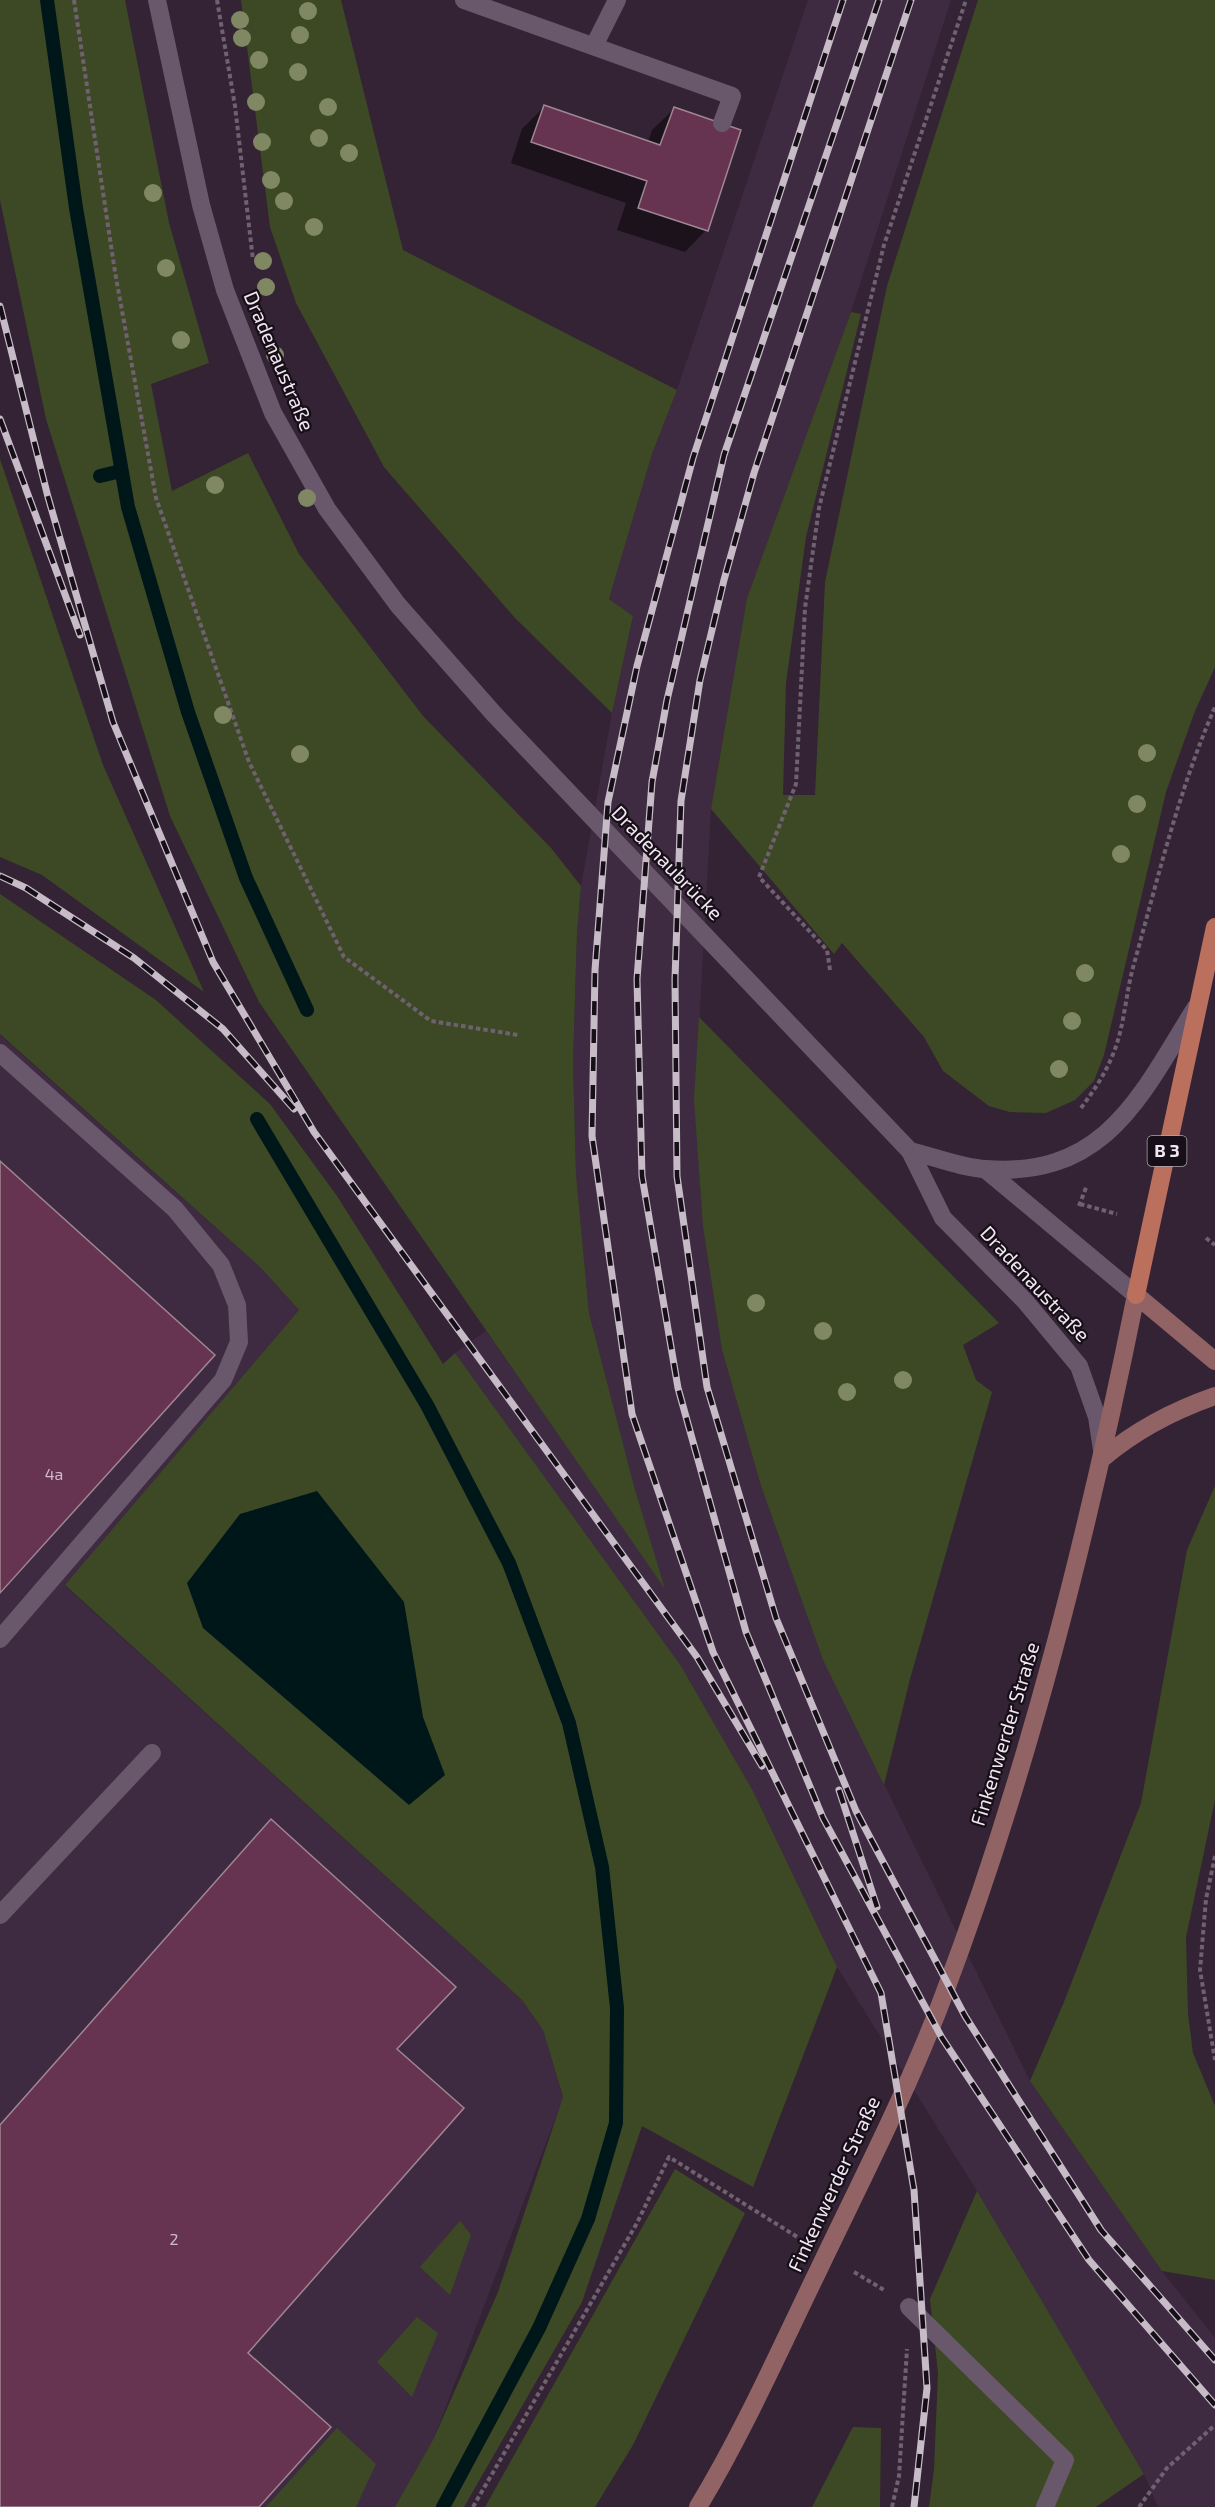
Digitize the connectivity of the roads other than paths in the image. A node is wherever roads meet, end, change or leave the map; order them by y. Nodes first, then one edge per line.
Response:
1 (157, 0) edge
2 (464, 0) edge
3 (617, 0) edge
4 (594, 46) junction
5 (722, 123) dead end
6 (494, 714) joint
7 (1215, 927) edge
8 (1196, 1007) junction
9 (807, 1042) joint
10 (0, 1053) edge
11 (910, 1151) junction
12 (985, 1169) junction
13 (1136, 1295) junction
14 (1215, 1361) edge
15 (1215, 1396) edge
16 (1103, 1458) junction
17 (0, 1639) edge
18 (152, 1753) dead end
19 (0, 1915) edge
20 (909, 2307) road end
21 (698, 2507) edge
22 (1045, 2507) edge

1 - 6 street, Dradenaustraße
2 - 4 street
3 - 4 street
4 - 5 street
6 - 9 street, Dradenaubrücke
7 - 8 main road, Finkenwerder Straße / B 3
8 - 12 street
8 - 13 main road, Finkenwerder Straße / B 3
9 - 11 street, Dradenaustraße
10 - 17 street
11 - 12 street
11 - 16 street, Dradenaustraße
12 - 13 street
13 - 14 main road
13 - 16 main road, Finkenwerder Straße
15 - 16 main road
16 - 21 main road, Finkenwerder Straße
18 - 19 street
20 - 22 street

